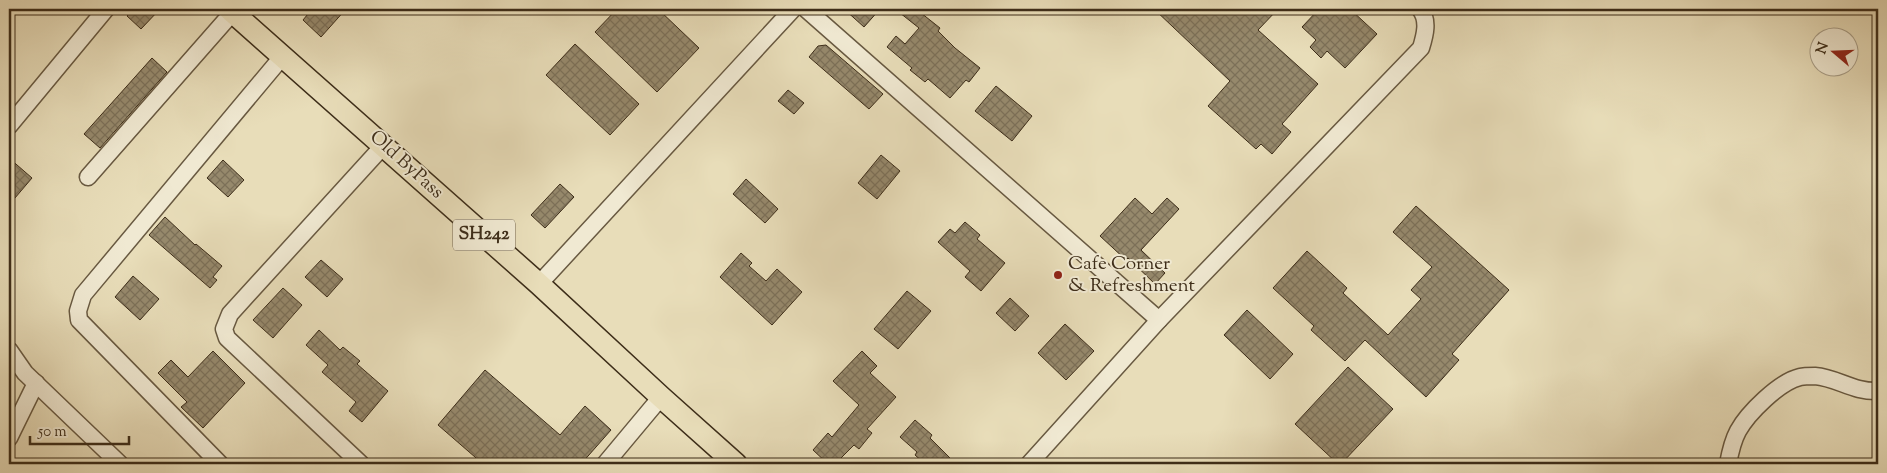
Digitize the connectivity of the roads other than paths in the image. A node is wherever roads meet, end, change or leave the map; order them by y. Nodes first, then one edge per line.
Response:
1 (106, 9) edge
2 (794, 9) edge
3 (806, 9) edge
4 (1420, 9) edge
5 (231, 10) edge
6 (282, 57) junction
7 (9, 126) edge
8 (384, 145) junction
9 (88, 178) dead end
10 (539, 284) junction
11 (1159, 320) junction
12 (9, 350) edge
13 (36, 383) junction
14 (1878, 390) edge
15 (661, 397) junction
16 (9, 438) edge
17 (120, 464) edge
18 (220, 464) edge
19 (360, 464) edge
20 (606, 464) edge
21 (736, 464) edge
22 (1029, 464) edge
23 (1728, 464) edge

1 - 7 street
2 - 10 street
3 - 11 street
4 - 11 street
5 - 6 main road, Old ByPass / SH242
5 - 9 street
6 - 8 main road, Old ByPass / SH242
6 - 18 street
8 - 10 main road, Old ByPass / SH242
8 - 19 street
10 - 15 main road, Old ByPass / SH242
11 - 22 street
12 - 13 street
13 - 16 street
13 - 17 street
14 - 23 street
15 - 20 street
15 - 21 main road, Old ByPass / SH242

